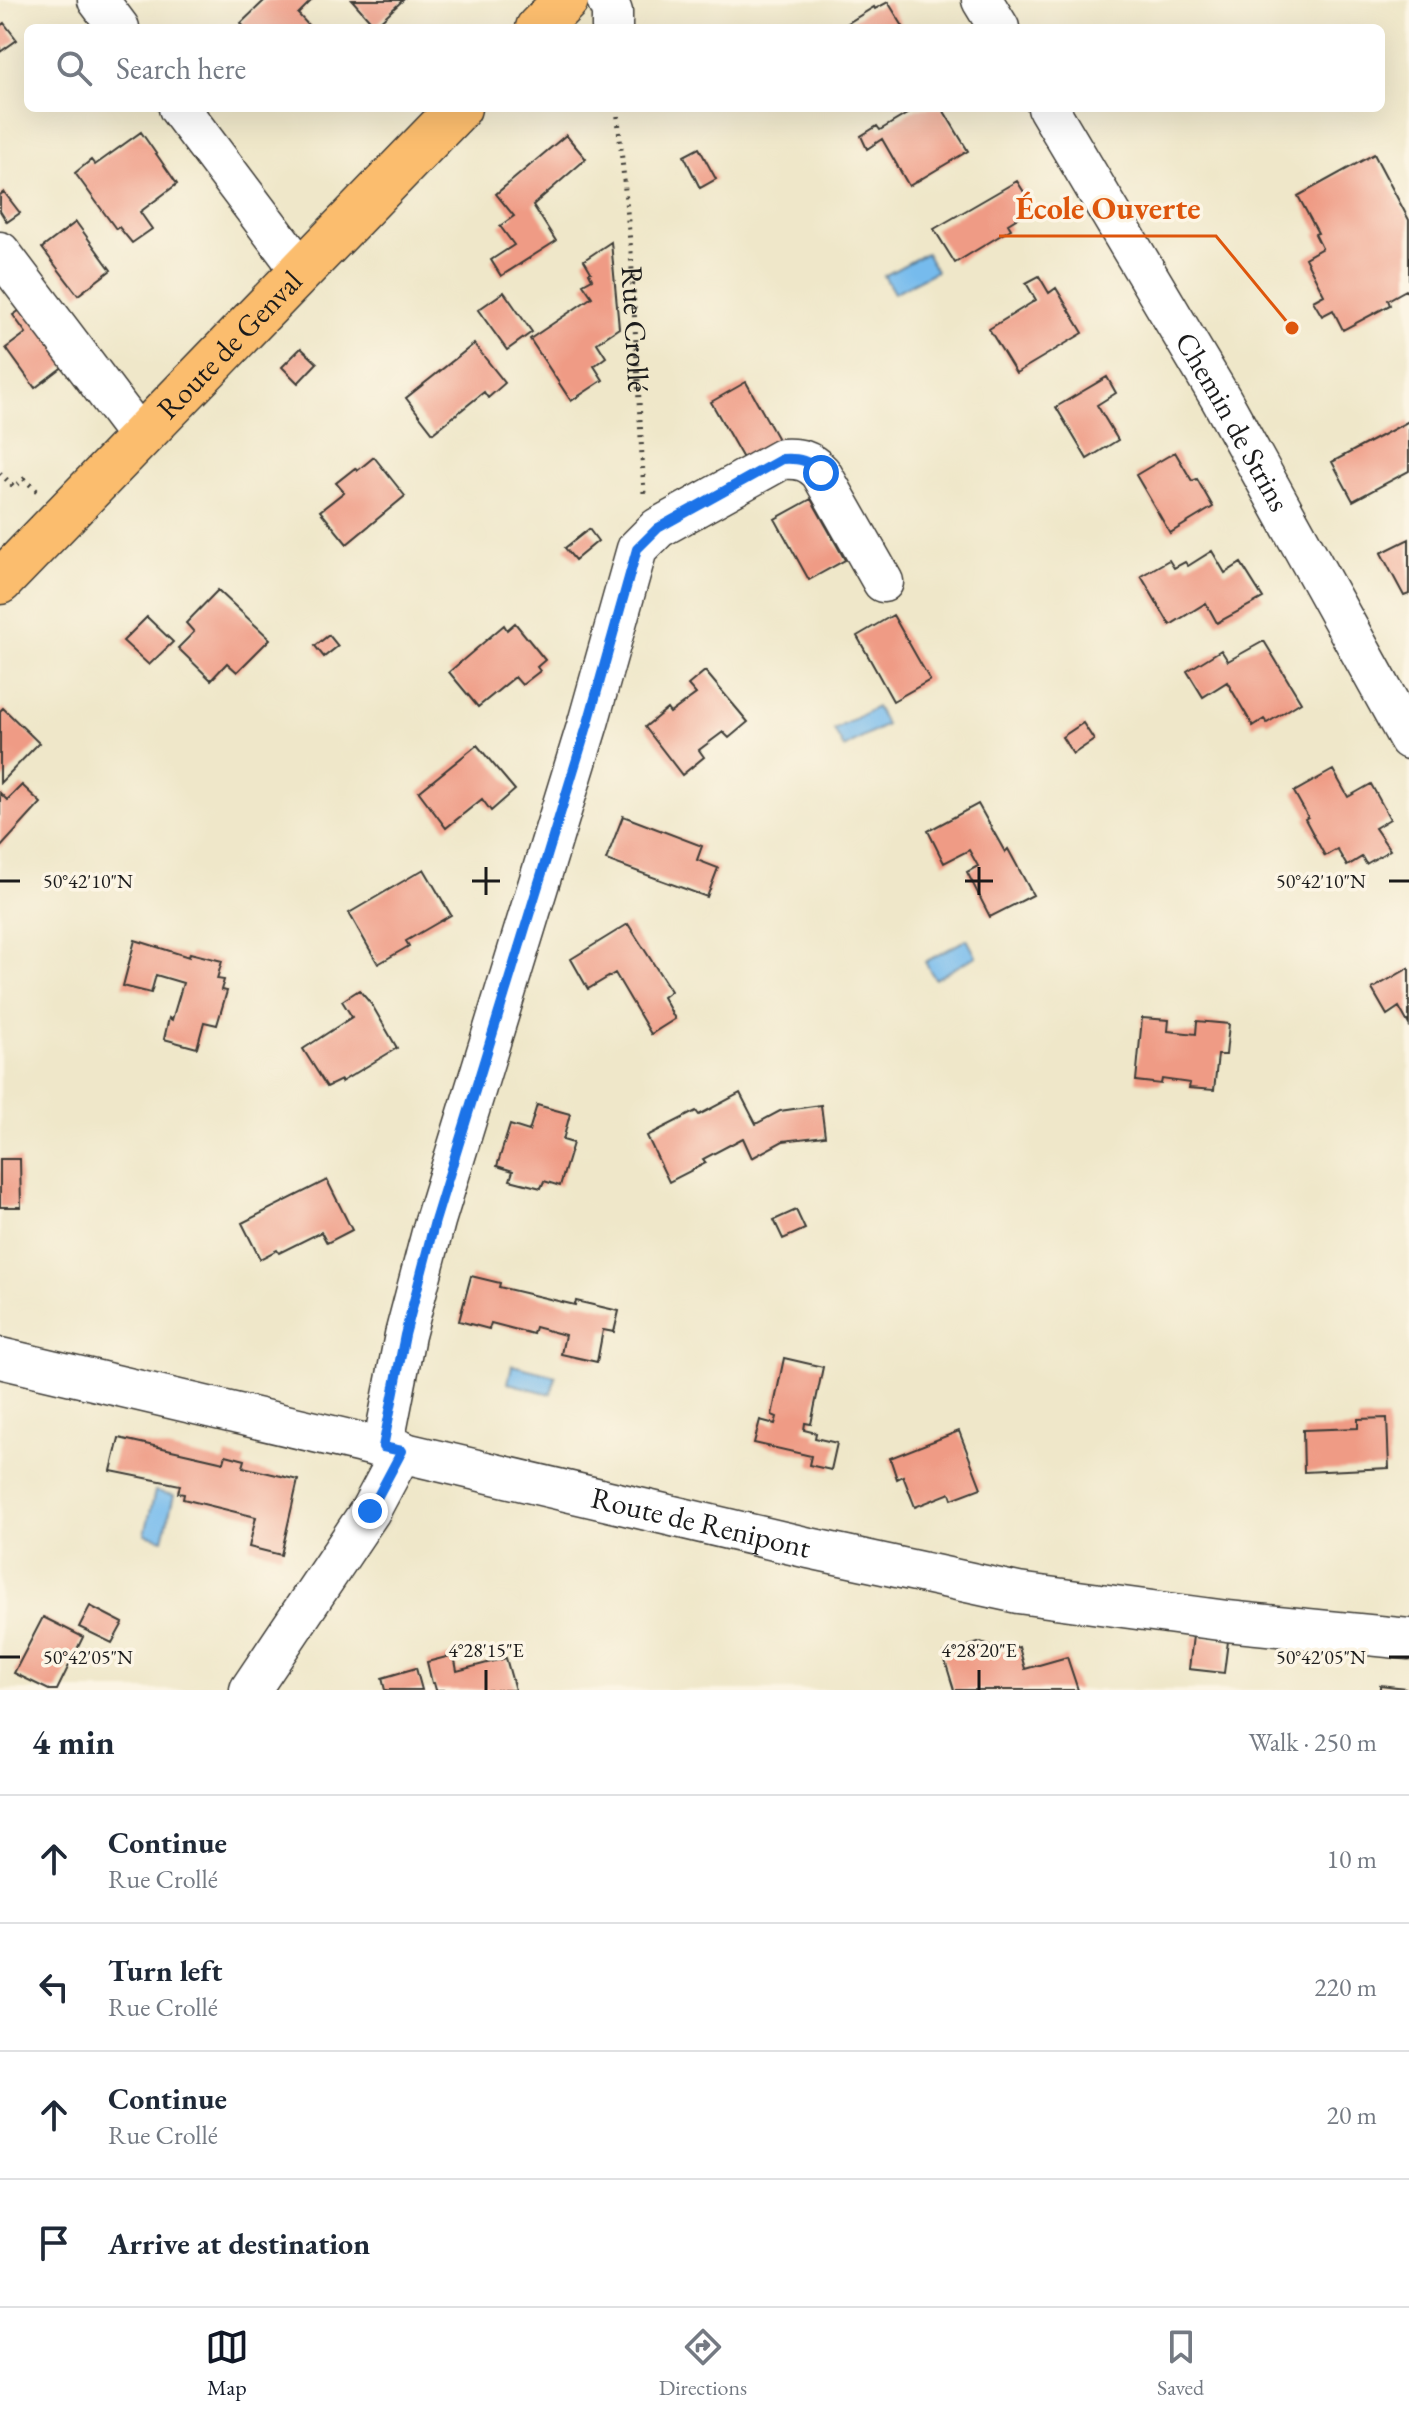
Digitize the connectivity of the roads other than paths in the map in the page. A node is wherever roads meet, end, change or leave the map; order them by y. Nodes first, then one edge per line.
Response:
1 (98, 0) edge
2 (566, 0) edge
3 (607, 0) edge
4 (982, 0) edge
5 (116, 24) edge
6 (542, 24) edge
7 (612, 24) edge
8 (997, 24) edge
9 (182, 112) edge
10 (455, 112) edge
11 (1050, 112) edge
12 (0, 252) edge
13 (301, 270) junction
14 (140, 437) junction
15 (0, 582) edge
16 (883, 582) dead end
17 (1409, 739) edge
18 (0, 1358) edge
19 (392, 1449) junction
20 (1409, 1639) edge
21 (250, 1690) edge

1 - 5 street
2 - 6 main road
3 - 7 street
4 - 8 street
9 - 13 street
10 - 13 main road, Route de Genval
11 - 17 street, Chemin de Strins
12 - 14 street
13 - 14 main road, Route de Genval
14 - 15 main road, Route de Genval
16 - 19 street
18 - 19 street, Route de Renipont
19 - 20 street, Route de Renipont
19 - 21 street

